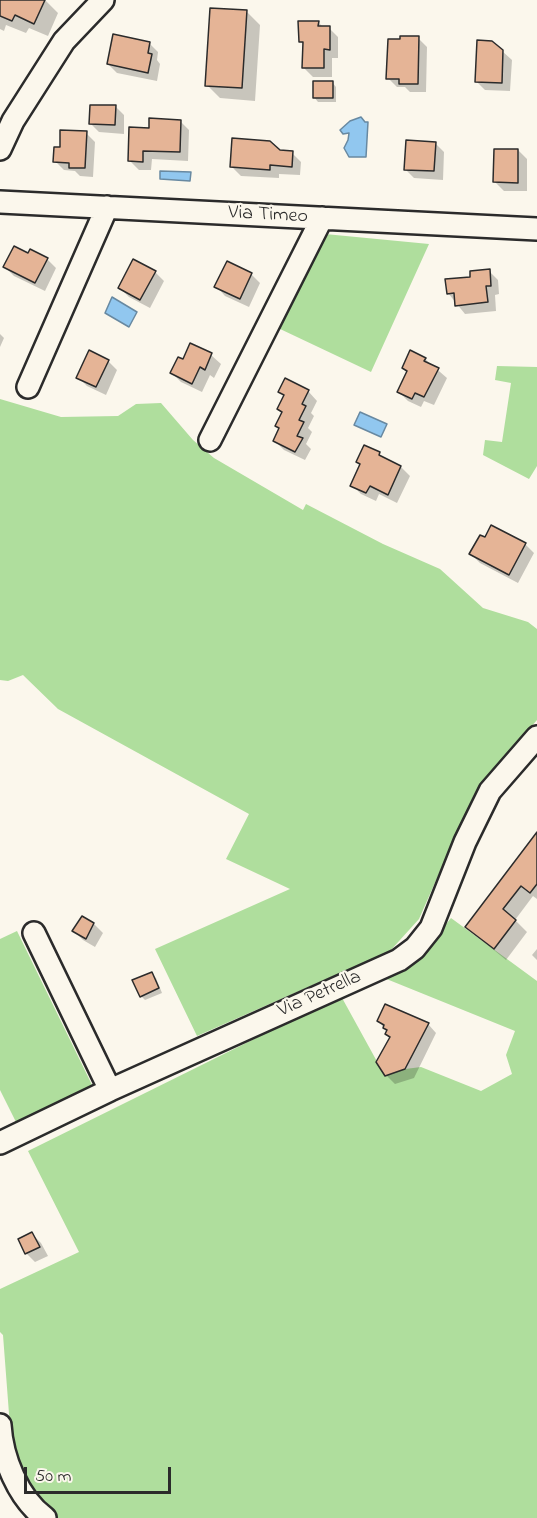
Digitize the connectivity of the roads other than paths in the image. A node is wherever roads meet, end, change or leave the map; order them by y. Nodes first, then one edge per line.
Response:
1 (103, 0) edge
2 (6, 123) edge
3 (0, 149) edge
4 (0, 202) edge
5 (107, 207) junction
6 (322, 218) junction
7 (537, 229) edge
8 (28, 387) dead end
9 (210, 440) dead end
10 (537, 737) edge
11 (34, 933) dead end
12 (110, 1090) junction
13 (0, 1143) edge
14 (0, 1425) edge
15 (45, 1518) edge

1 - 2 street
2 - 3 street
4 - 5 street, Via Timeo
5 - 6 street, Via Timeo
5 - 8 street
6 - 7 street, Via Timeo
6 - 9 street
10 - 12 street, Via Petrella
11 - 12 street
12 - 13 street, Via Petrella
14 - 15 street

